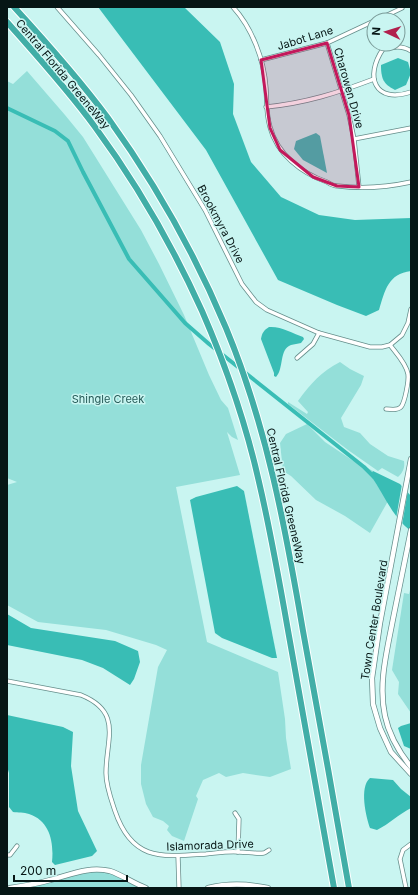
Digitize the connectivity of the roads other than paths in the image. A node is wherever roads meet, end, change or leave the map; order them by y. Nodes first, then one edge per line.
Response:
1 (14, 7) edge
2 (57, 7) edge
3 (233, 7) edge
4 (402, 8) dead end
5 (394, 12) edge
6 (7, 22) edge
7 (366, 25) edge
8 (327, 43) junction
9 (411, 51) edge
10 (261, 60) junction
11 (374, 79) junction
12 (343, 91) junction
13 (411, 92) edge
14 (266, 107) junction
15 (411, 128) edge
16 (354, 139) junction
17 (411, 182) edge
18 (359, 186) junction
19 (411, 309) edge
20 (319, 333) junction
21 (390, 344) junction
22 (297, 358) dead end
23 (386, 409) dead end
24 (411, 459) edge
25 (411, 530) edge
26 (7, 680) edge
27 (411, 767) edge
28 (411, 774) edge
29 (235, 813) dead end
30 (411, 844) edge
31 (17, 846) dead end
32 (269, 850) dead end
33 (238, 852) junction
34 (7, 855) edge
35 (178, 856) junction
36 (10, 888) edge
37 (146, 888) edge
38 (179, 888) edge
39 (208, 888) edge
40 (268, 888) edge
41 (334, 888) edge
42 (350, 888) edge
43 (406, 888) edge

1 - 42 highway, Central Florida GreeneWay
2 - 20 street, Brookmyra Drive
3 - 10 street
4 - 5 street
6 - 41 highway, Central Florida GreeneWay
7 - 8 street, Jabot Lane
8 - 10 street, Jabot Lane
8 - 12 street, Charowen Drive
9 - 11 street
10 - 14 street
11 - 12 street
11 - 13 street
12 - 14 street
12 - 16 street, Charowen Drive
14 - 18 street
15 - 16 street
16 - 18 street, Charowen Drive
17 - 18 street
19 - 21 street
20 - 21 street, Brookmyra Drive
20 - 22 street
21 - 23 street
24 - 28 street, Town Center Boulevard
25 - 27 street, Town Center Boulevard
26 - 35 street, Islamorada Drive
29 - 33 street
30 - 43 street
31 - 34 street
32 - 33 street, Islamorada Drive
33 - 35 street, Islamorada Drive
35 - 38 street
36 - 37 street
39 - 40 street

